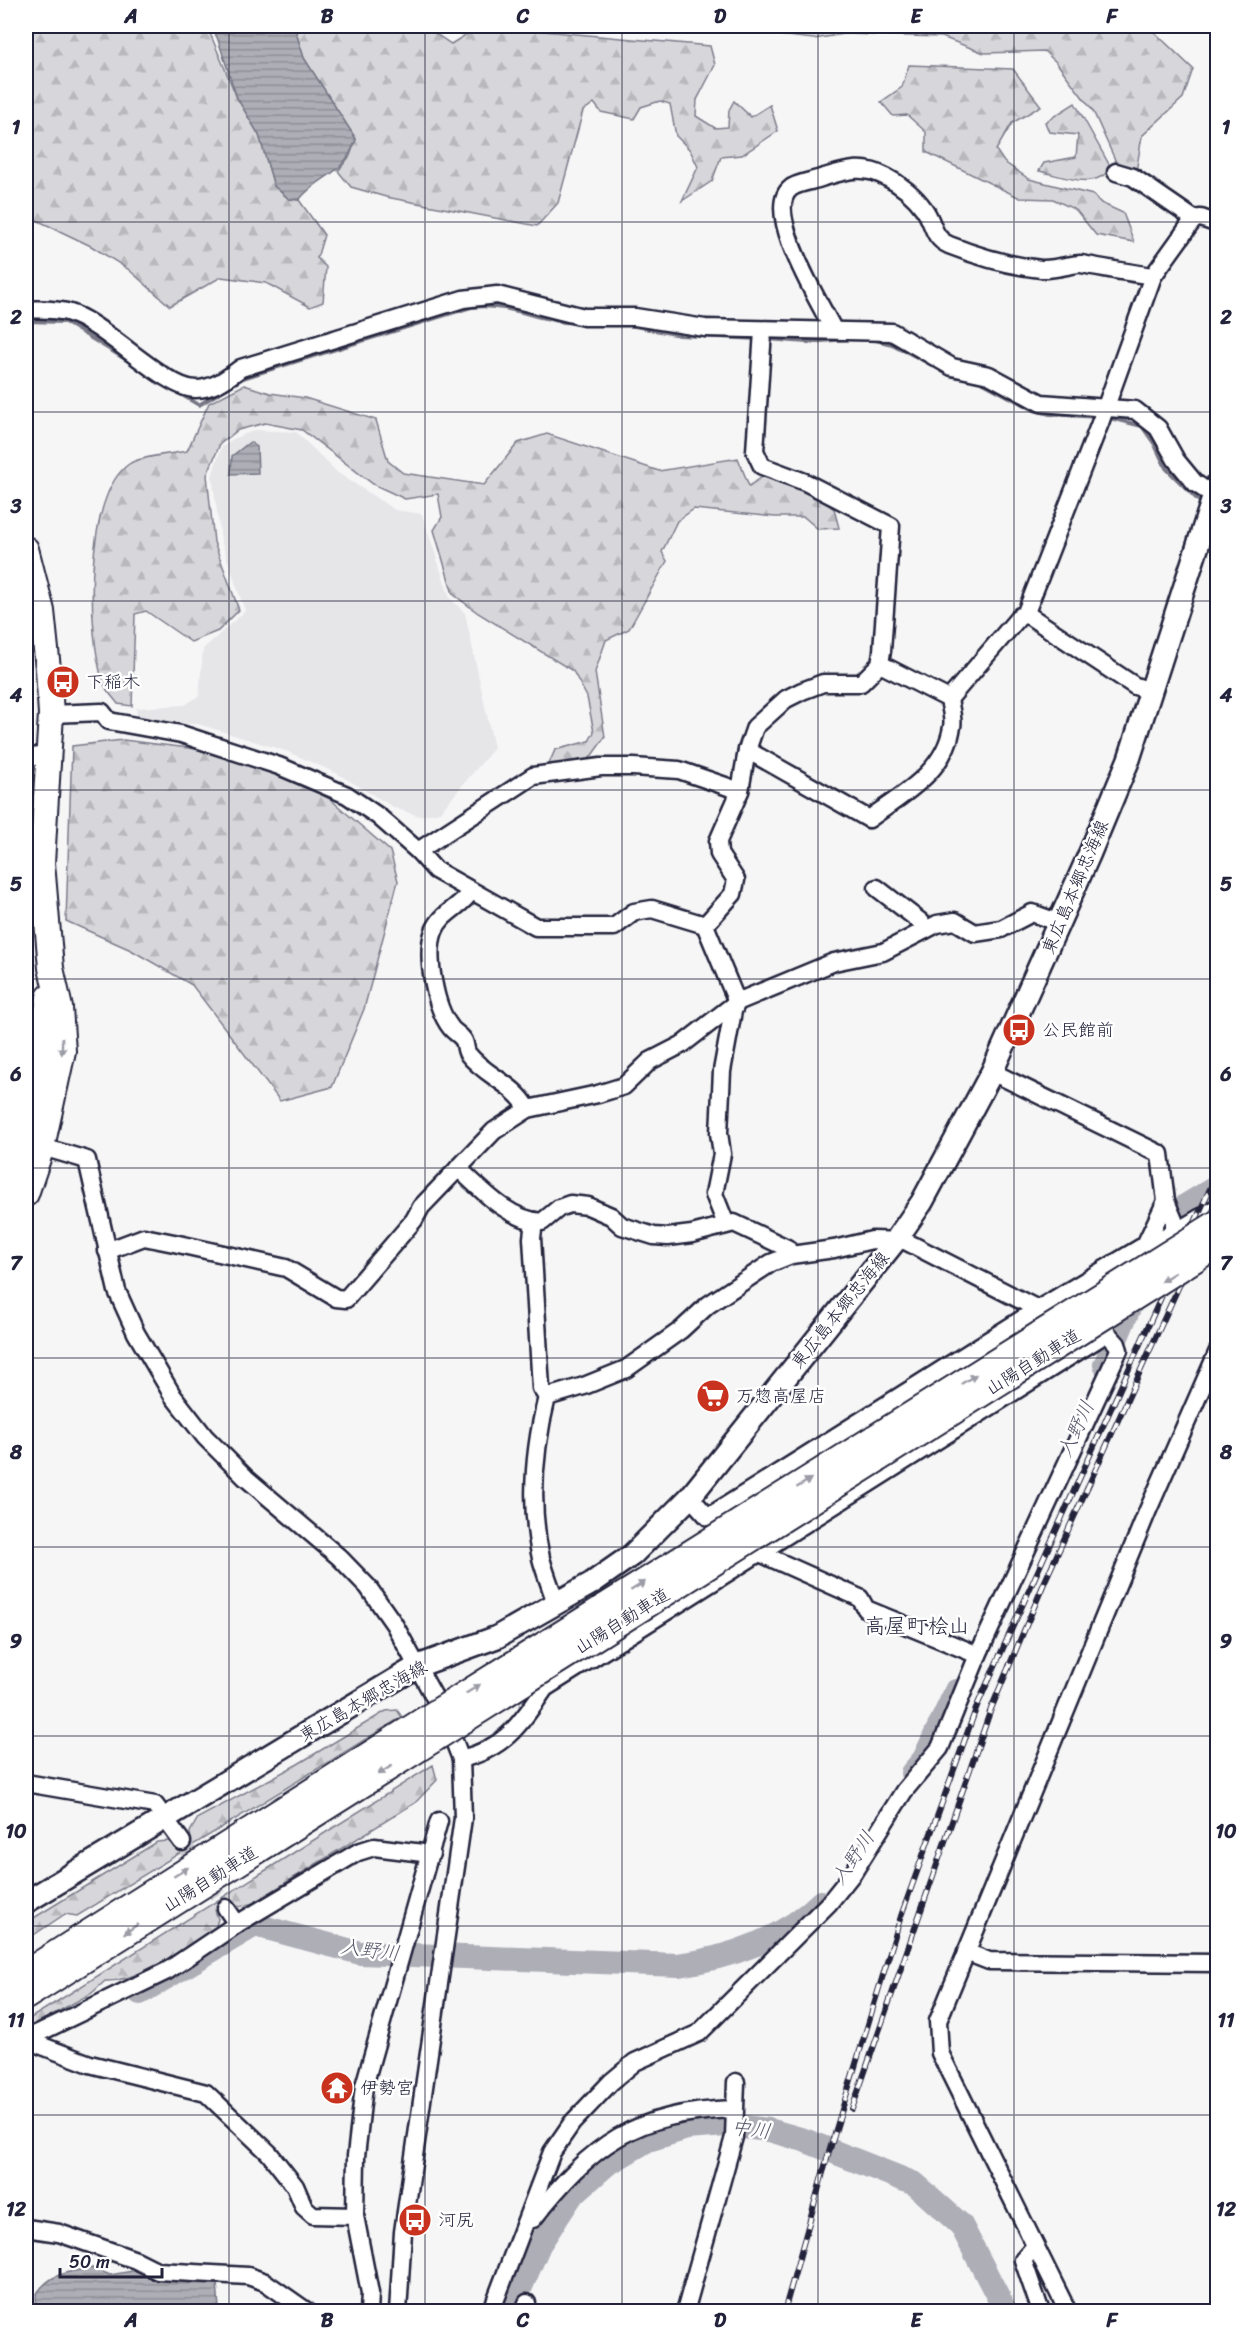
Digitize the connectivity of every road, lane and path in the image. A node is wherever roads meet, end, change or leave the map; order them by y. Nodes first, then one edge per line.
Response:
1 (1116, 172) dead end
2 (1194, 219) junction
3 (1218, 224) edge
4 (1153, 276) junction
5 (26, 309) edge
6 (833, 329) junction
7 (763, 338) junction
8 (1103, 414) junction
9 (1212, 508) edge
10 (26, 549) edge
11 (1025, 615) junction
12 (880, 664) junction
13 (1151, 691) junction
14 (949, 699) junction
15 (51, 714) junction
16 (747, 750) junction
17 (36, 756) edge
18 (740, 791) junction
19 (418, 851) junction
20 (877, 888) dead end
21 (471, 891) junction
22 (1060, 924) junction
23 (705, 925) junction
24 (925, 930) junction
25 (737, 1002) junction
26 (992, 1072) junction
27 (528, 1109) junction
28 (30, 1144) edge
29 (458, 1168) junction
30 (26, 1194) edge
31 (1218, 1207) edge
32 (534, 1221) junction
33 (1218, 1222) edge
34 (726, 1224) junction
35 (1163, 1227) junction
36 (896, 1240) junction
37 (1218, 1245) edge
38 (106, 1251) junction
39 (791, 1255) junction
40 (1088, 1281) junction
41 (1038, 1309) junction
42 (1112, 1338) junction
43 (1218, 1351) edge
44 (547, 1396) junction
45 (690, 1497) junction
46 (708, 1517) junction
47 (759, 1553) junction
48 (556, 1603) junction
49 (973, 1654) junction
50 (418, 1666) junction
51 (429, 1730) junction
52 (461, 1759) junction
53 (26, 1783) edge
54 (165, 1820) junction
55 (439, 1821) dead end
56 (182, 1842) tunnel mouth
57 (431, 1854) junction
58 (26, 1902) edge
59 (226, 1908) tunnel mouth
60 (237, 1924) junction
61 (966, 1952) junction
62 (1218, 1963) edge
63 (26, 1972) edge
64 (26, 1997) edge
65 (28, 2038) edge
66 (736, 2082) dead end
67 (734, 2111) junction
68 (355, 2216) junction
69 (526, 2221) junction
70 (26, 2228) edge
71 (1035, 2246) junction
72 (308, 2312) edge
73 (369, 2312) edge
74 (398, 2312) edge
75 (491, 2312) edge
76 (685, 2312) edge
77 (1041, 2312) edge
78 (1068, 2312) edge

1 - 2 street
2 - 3 street
2 - 4 street
4 - 6 street
4 - 8 street
5 - 7 street
6 - 7 street
6 - 8 street
7 - 12 street
8 - 9 street
8 - 11 street
9 - 13 main road, 東広島本郷忠海線
10 - 15 highway
11 - 13 street
11 - 14 street
12 - 14 street
12 - 16 street
13 - 22 main road, 東広島本郷忠海線
14 - 16 street
15 - 17 highway
15 - 19 street
16 - 18 street
17 - 28 highway
18 - 19 street
18 - 23 street
19 - 21 street
20 - 24 street
21 - 23 street
21 - 27 street
22 - 24 street
22 - 26 main road, 東広島本郷忠海線
23 - 25 street
24 - 25 street
25 - 27 street
25 - 34 street
26 - 35 street
26 - 36 main road, 東広島本郷忠海線
27 - 29 street
28 - 30 highway
28 - 38 street
29 - 32 street
29 - 38 street
31 - 35 street
32 - 34 street
32 - 44 street
51 -> 33 highway, 山陽自動車道, bridge
34 - 39 street
35 - 40 street
36 - 39 street
36 - 41 street
36 - 45 main road, 東広島本郷忠海線
37 -> 51 highway, 山陽自動車道, bridge
38 - 50 street
39 - 44 street
40 - 41 street
40 - 42 street
41 - 46 street
42 - 47 street
42 - 49 street
43 - 61 street
44 - 48 street
45 - 46 street
45 - 48 main road, 東広島本郷忠海線
46 - 47 street
47 - 49 street
47 - 52 street
48 - 50 main road, 東広島本郷忠海線
49 - 69 street
50 - 52 street
50 - 54 main road, 東広島本郷忠海線
63 -> 51 highway, 山陽自動車道
51 -> 64 highway, 山陽自動車道
52 - 74 street
53 - 54 street
54 - 56 street
54 - 58 main road, 東広島本郷忠海線
55 - 57 street
57 - 60 street
57 - 68 street
59 - 60 street
60 - 65 street
61 - 62 street
61 - 71 street
65 - 68 street
66 - 67 street
67 - 69 street
67 - 76 street
68 - 73 street
69 - 75 street
70 - 72 street
71 - 77 street
71 - 78 street

